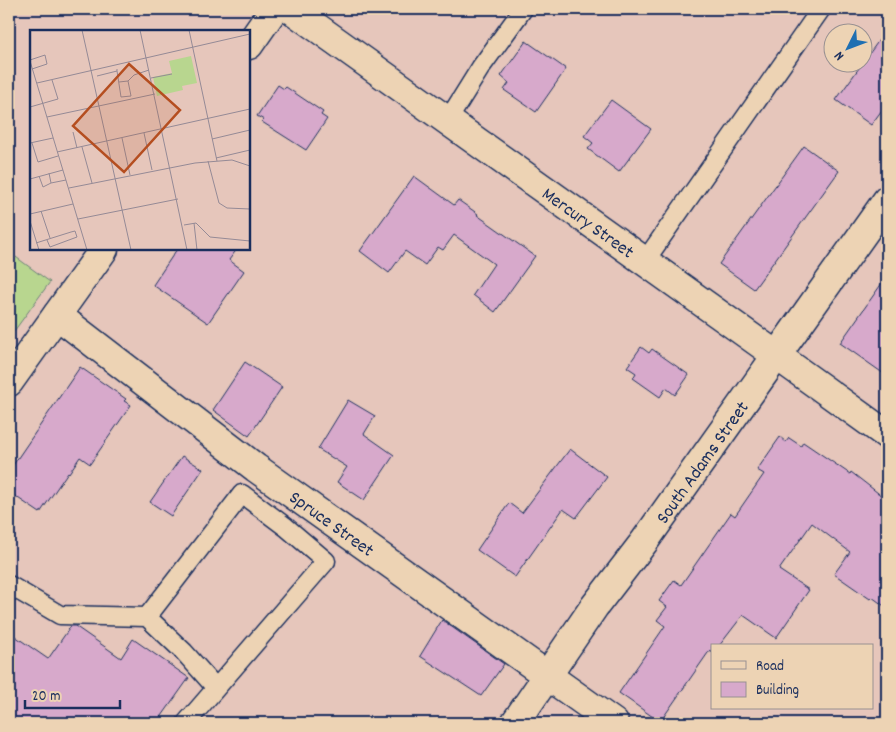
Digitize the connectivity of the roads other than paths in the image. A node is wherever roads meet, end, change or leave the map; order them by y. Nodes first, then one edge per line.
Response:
1 (274, 9) edge
2 (291, 9) edge
3 (522, 9) edge
4 (821, 9) edge
5 (250, 44) edge
6 (448, 120) junction
7 (887, 200) edge
8 (103, 250) edge
9 (645, 261) junction
10 (57, 315) junction
11 (776, 355) junction
12 (9, 382) edge
13 (887, 435) edge
14 (9, 585) edge
15 (146, 618) junction
16 (548, 675) junction
17 (216, 688) junction
18 (186, 723) edge
19 (515, 723) edge
20 (614, 723) edge

1 - 5 street
2 - 6 street, Mercury Street
3 - 6 lane
4 - 9 lane
6 - 9 street, Mercury Street
7 - 11 street, South Adams Street
8 - 10 street
9 - 11 street, Mercury Street
10 - 12 street
10 - 16 street, Spruce Street
11 - 13 street, Mercury Street
11 - 16 street, South Adams Street
14 - 15 lane
15 - 17 lane
15 - 17 lane
16 - 19 street, South Adams Street
16 - 20 street, Spruce Street
17 - 18 lane

